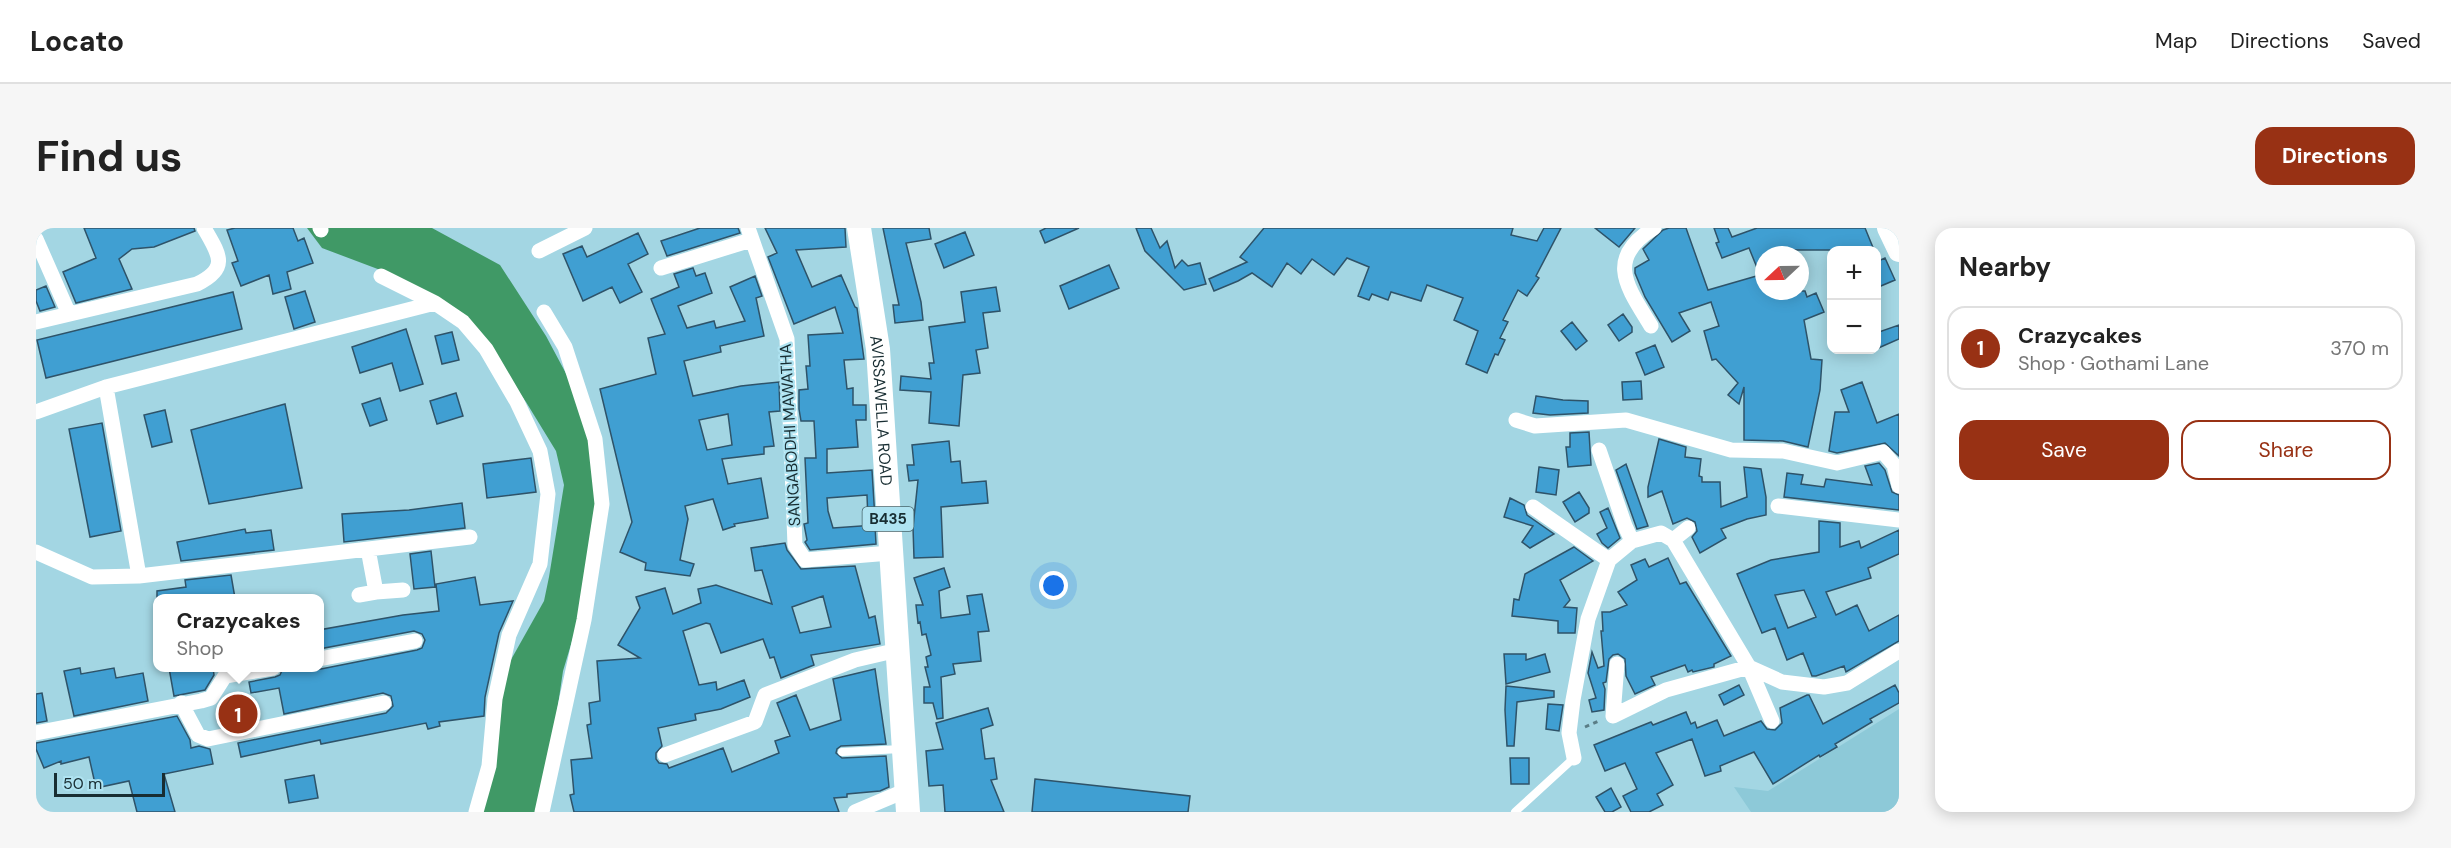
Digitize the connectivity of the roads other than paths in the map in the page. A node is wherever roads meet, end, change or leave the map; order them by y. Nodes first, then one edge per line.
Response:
1 (204, 228) edge
2 (585, 228) edge
3 (859, 228) edge
4 (1654, 228) edge
5 (1888, 228) edge
6 (749, 234) edge
7 (36, 239) edge
8 (539, 251) dead end
9 (1899, 251) edge
10 (661, 268) dead end
11 (381, 276) dead end
12 (435, 303) junction
13 (544, 312) dead end
14 (69, 314) junction
15 (36, 322) edge
16 (1651, 326) dead end
17 (106, 387) junction
18 (36, 412) edge
19 (1516, 420) dead end
20 (1599, 450) dead end
21 (1899, 486) edge
22 (1778, 506) dead end
23 (1533, 507) dead end
24 (1899, 520) edge
25 (1688, 528) dead end
26 (470, 537) dead end
27 (1673, 540) junction
28 (1632, 541) junction
29 (368, 549) junction
30 (36, 552) edge
31 (890, 553) junction
32 (1610, 560) junction
33 (139, 576) junction
34 (403, 590) dead end
35 (376, 592) junction
36 (359, 595) dead end
37 (415, 641) dead end
38 (898, 650) junction
39 (1899, 651) edge
40 (324, 658) edge
41 (1617, 664) dead end
42 (1749, 667) junction
43 (249, 672) edge
44 (384, 703) dead end
45 (181, 704) junction
46 (1772, 721) dead end
47 (36, 733) edge
48 (904, 748) junction
49 (842, 752) dead end
50 (665, 755) dead end
51 (1574, 758) joint
52 (908, 801) edge
53 (476, 812) edge
54 (542, 812) edge
55 (855, 812) edge
56 (1515, 812) edge

1 - 14 street
2 - 8 street
3 - 31 main road, AVISSAWELLA ROAD / B435
4 - 16 street
5 - 9 street
6 - 10 street
6 - 31 street, SANGABODHI MAWATHA
7 - 14 street
11 - 12 street
12 - 17 street
12 - 53 street
13 - 54 street
14 - 15 street
17 - 18 street
17 - 33 street
19 - 21 street
20 - 28 street
22 - 24 street
23 - 32 street
25 - 27 street
26 - 29 street
27 - 28 street
27 - 42 street
28 - 32 street
29 - 33 street
29 - 35 street
30 - 33 street
31 - 38 main road, AVISSAWELLA ROAD / B435
32 - 51 street
34 - 35 street
35 - 36 street
37 - 40 street
38 - 48 main road, AVISSAWELLA ROAD / B435
38 - 50 street
39 - 42 street
41 - 42 street
42 - 46 street
43 - 45 street
44 - 45 street
45 - 47 street
48 - 49 lane
48 - 52 main road, AVISSAWELLA ROAD / B435
51 - 56 lane
52 - 55 street

